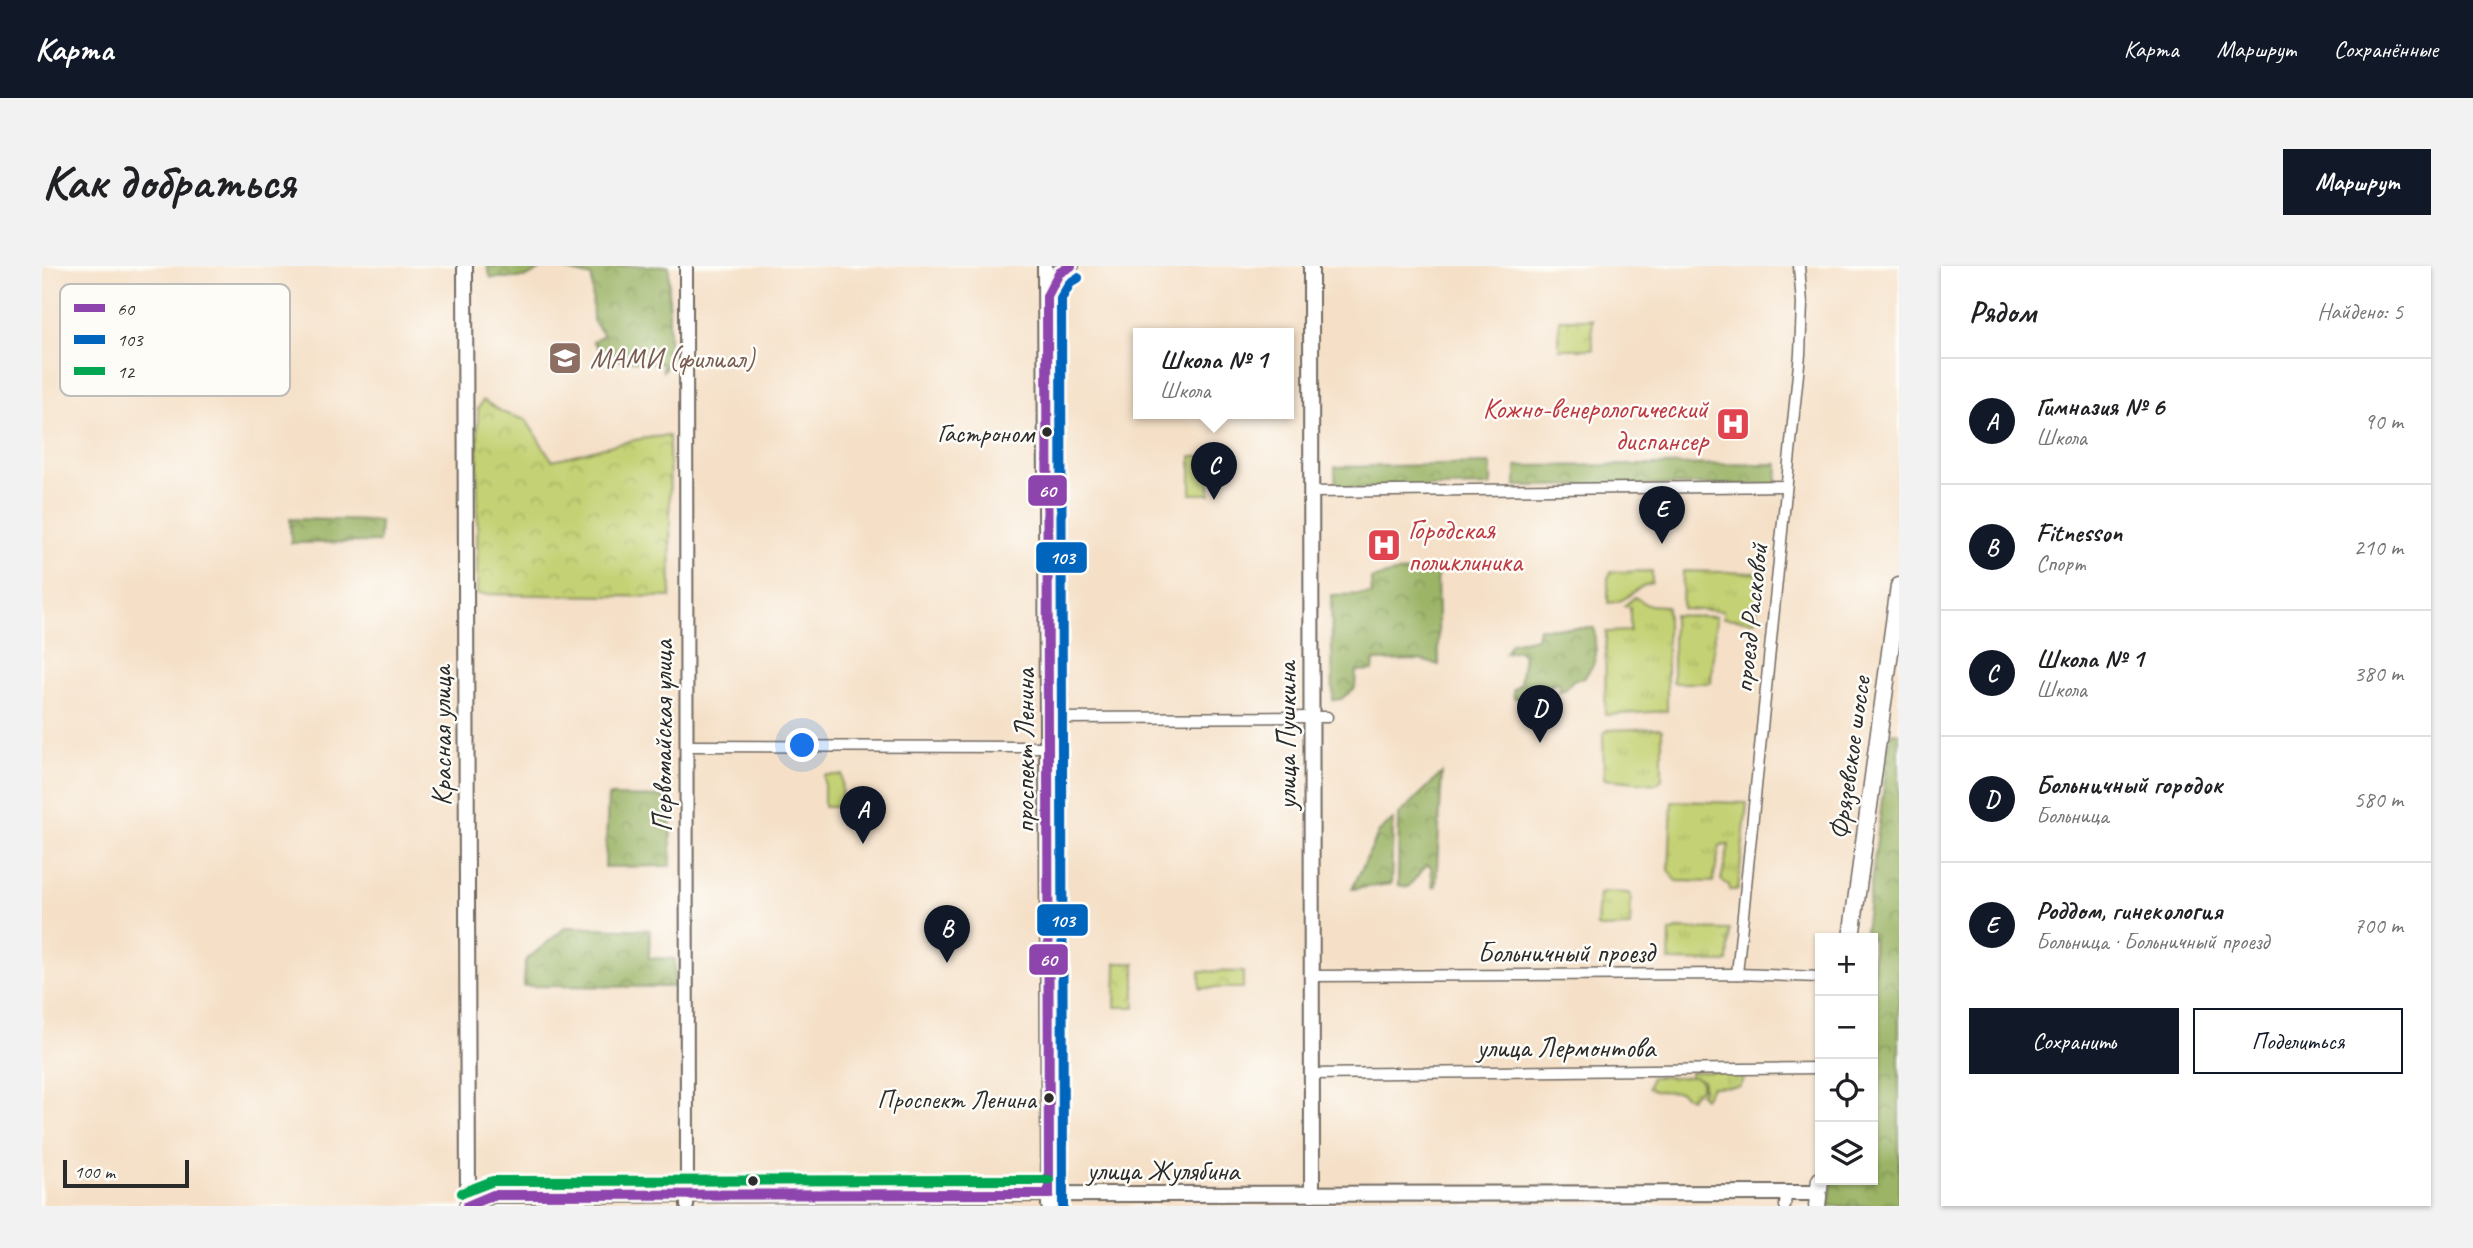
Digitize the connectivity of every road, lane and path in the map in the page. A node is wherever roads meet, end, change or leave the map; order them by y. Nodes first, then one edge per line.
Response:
1 (465, 266) edge
2 (686, 266) edge
3 (1045, 266) edge
4 (1071, 266) edge
5 (1311, 266) edge
6 (1799, 266) edge
7 (1047, 296) junction
8 (1786, 486) junction
9 (1311, 492) junction
10 (1899, 586) edge
11 (1310, 717) junction
12 (1327, 717) dead end
13 (1048, 718) junction
14 (686, 746) junction
15 (1048, 747) junction
16 (1852, 933) edge
17 (1737, 974) junction
18 (1311, 976) junction
19 (1815, 977) edge
20 (1815, 1068) edge
21 (1312, 1074) junction
22 (1819, 1193) edge
23 (687, 1200) edge
24 (1049, 1200) edge
25 (1312, 1200) edge
26 (1786, 1200) edge
27 (468, 1206) edge

1 - 27 main road, Красная улица
2 - 14 street, Первомайская улица
3 - 7 main road, проспект Ленина
4 - 7 main road
5 - 9 main road, улица Пушкина
6 - 8 street, проезд Расковой
7 - 13 main road, проспект Ленина
8 - 9 street
8 - 17 street, проезд Расковой
9 - 11 main road, улица Пушкина
10 - 16 highway, Фрязевское шоссе
11 - 12 street
11 - 13 street
11 - 18 main road, улица Пушкина
13 - 15 main road, проспект Ленина
14 - 15 street
14 - 23 street, Первомайская улица
15 - 24 main road, проспект Ленина
17 - 18 street, Больничный проезд
17 - 19 street, Больничный проезд
18 - 21 main road, улица Пушкина
20 - 21 street, улица Лермонтова
21 - 25 main road, улица Пушкина
22 - 26 main road, улица Жулябина
23 - 24 main road, улица Жулябина
23 - 27 main road, улица Жулябина
24 - 25 main road, улица Жулябина
25 - 26 main road, улица Жулябина

